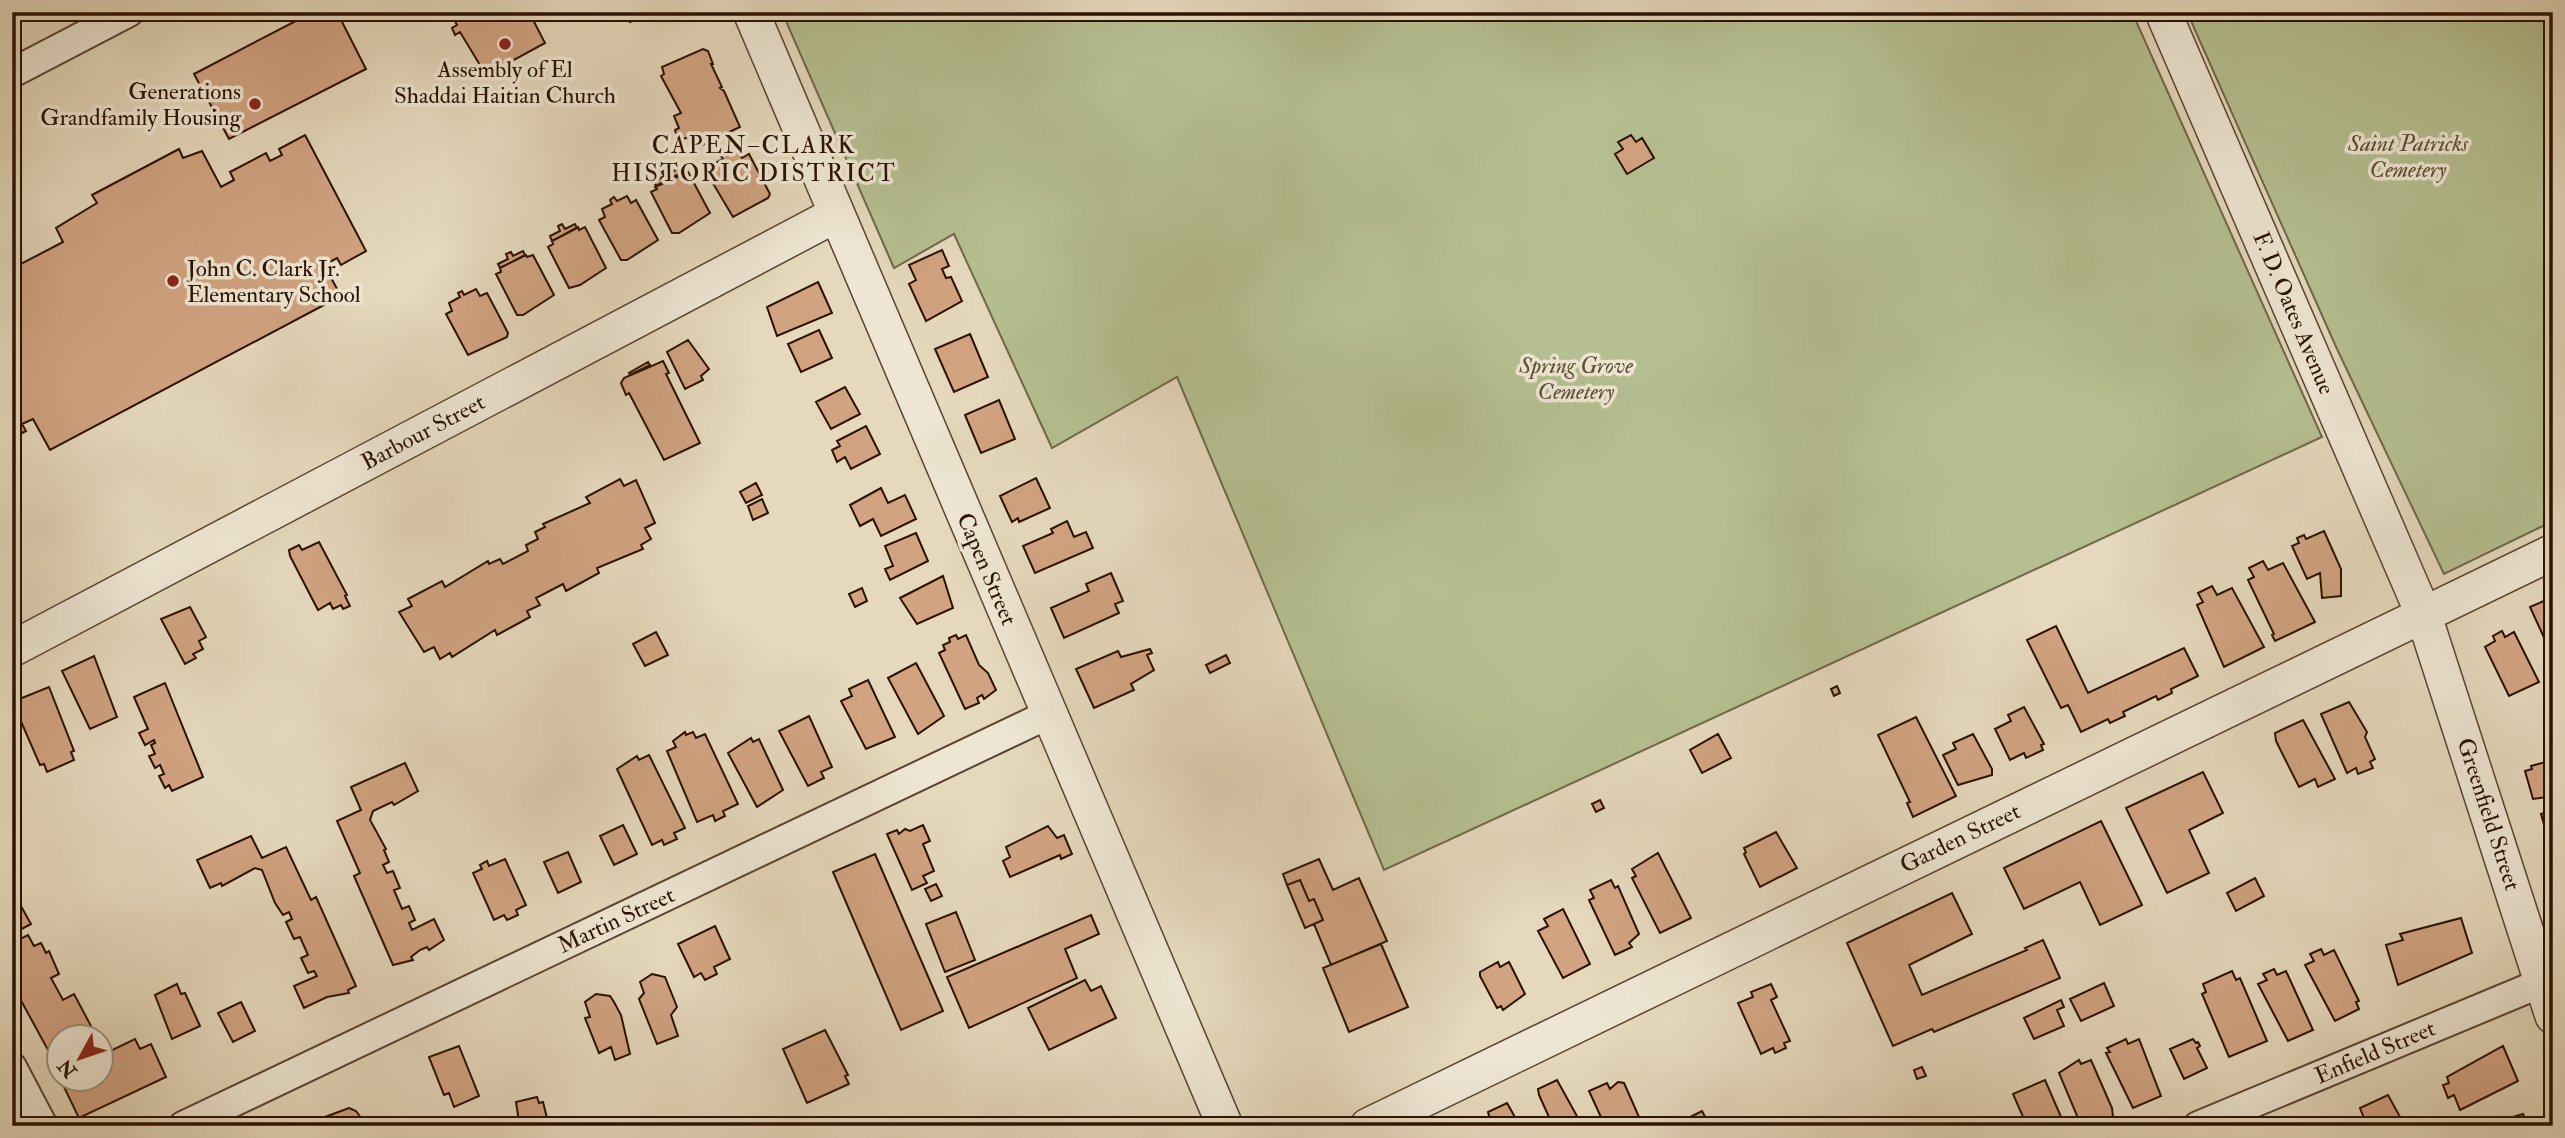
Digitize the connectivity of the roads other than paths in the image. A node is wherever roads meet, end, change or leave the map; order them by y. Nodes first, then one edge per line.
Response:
1 (129, 12) edge
2 (751, 12) edge
3 (2163, 12) edge
4 (12, 74) edge
5 (835, 215) junction
6 (2553, 552) edge
7 (2423, 613) junction
8 (12, 649) edge
9 (1049, 714) junction
10 (2548, 980) edge
11 (2553, 1016) edge
12 (12, 1067) edge
13 (43, 1126) edge
14 (183, 1126) edge
15 (1225, 1126) edge
16 (1368, 1126) edge
17 (2198, 1126) edge

1 - 4 street
2 - 5 street, Capen Street
3 - 7 street, F. D. Oates Avenue
5 - 8 street, Barbour Street
5 - 9 street, Capen Street
6 - 7 street, Garden Street
7 - 10 street, Greenfield Street
7 - 16 street, Garden Street
9 - 14 street, Martin Street
9 - 15 street, Capen Street
10 - 11 street, Greenfield Street
10 - 17 street, Enfield Street
12 - 13 street

